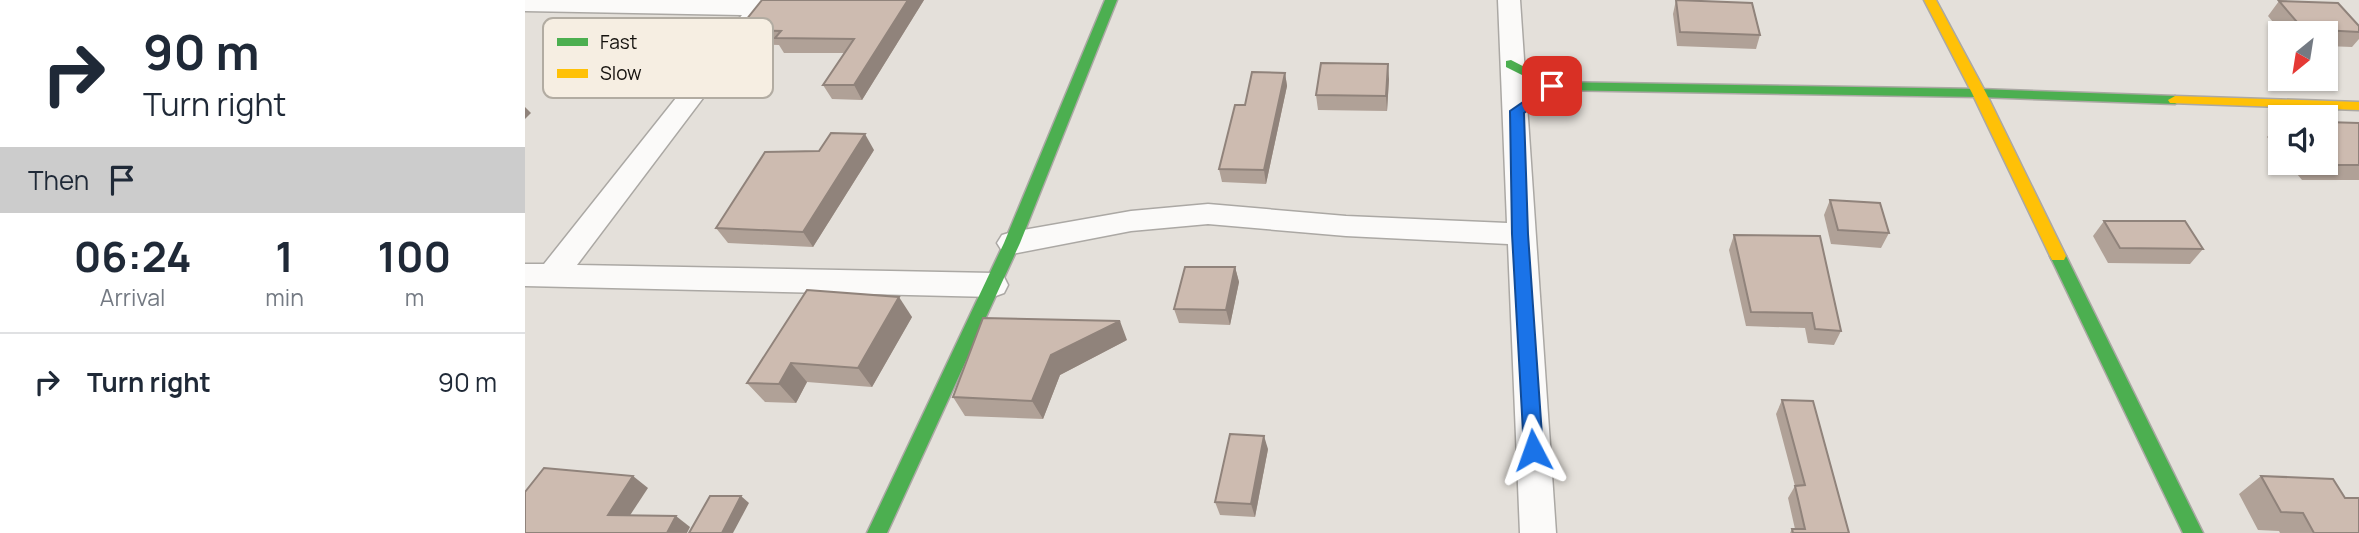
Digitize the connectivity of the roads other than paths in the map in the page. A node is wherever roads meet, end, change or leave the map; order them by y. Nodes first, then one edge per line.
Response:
1 (1111, 0) edge
2 (1509, 0) edge
3 (1930, 0) edge
4 (525, 4) edge
5 (763, 4) edge
6 (751, 18) edge
7 (1511, 64) junction
8 (1552, 86) junction
9 (1979, 93) junction
10 (685, 98) edge
11 (2359, 106) edge
12 (1517, 111) junction
13 (1520, 234) junction
14 (1012, 243) junction
15 (539, 275) edge
16 (993, 285) junction
17 (877, 533) edge
18 (1538, 533) edge
19 (2193, 533) edge

1 - 14 street
2 - 7 street
3 - 9 street
4 - 5 street
5 - 6 street
7 - 8 street
7 - 12 street
8 - 9 street
8 - 12 street
9 - 11 street
9 - 19 street
10 - 15 street
12 - 13 street
13 - 14 street
13 - 18 street
14 - 16 street
15 - 16 street
16 - 17 street

